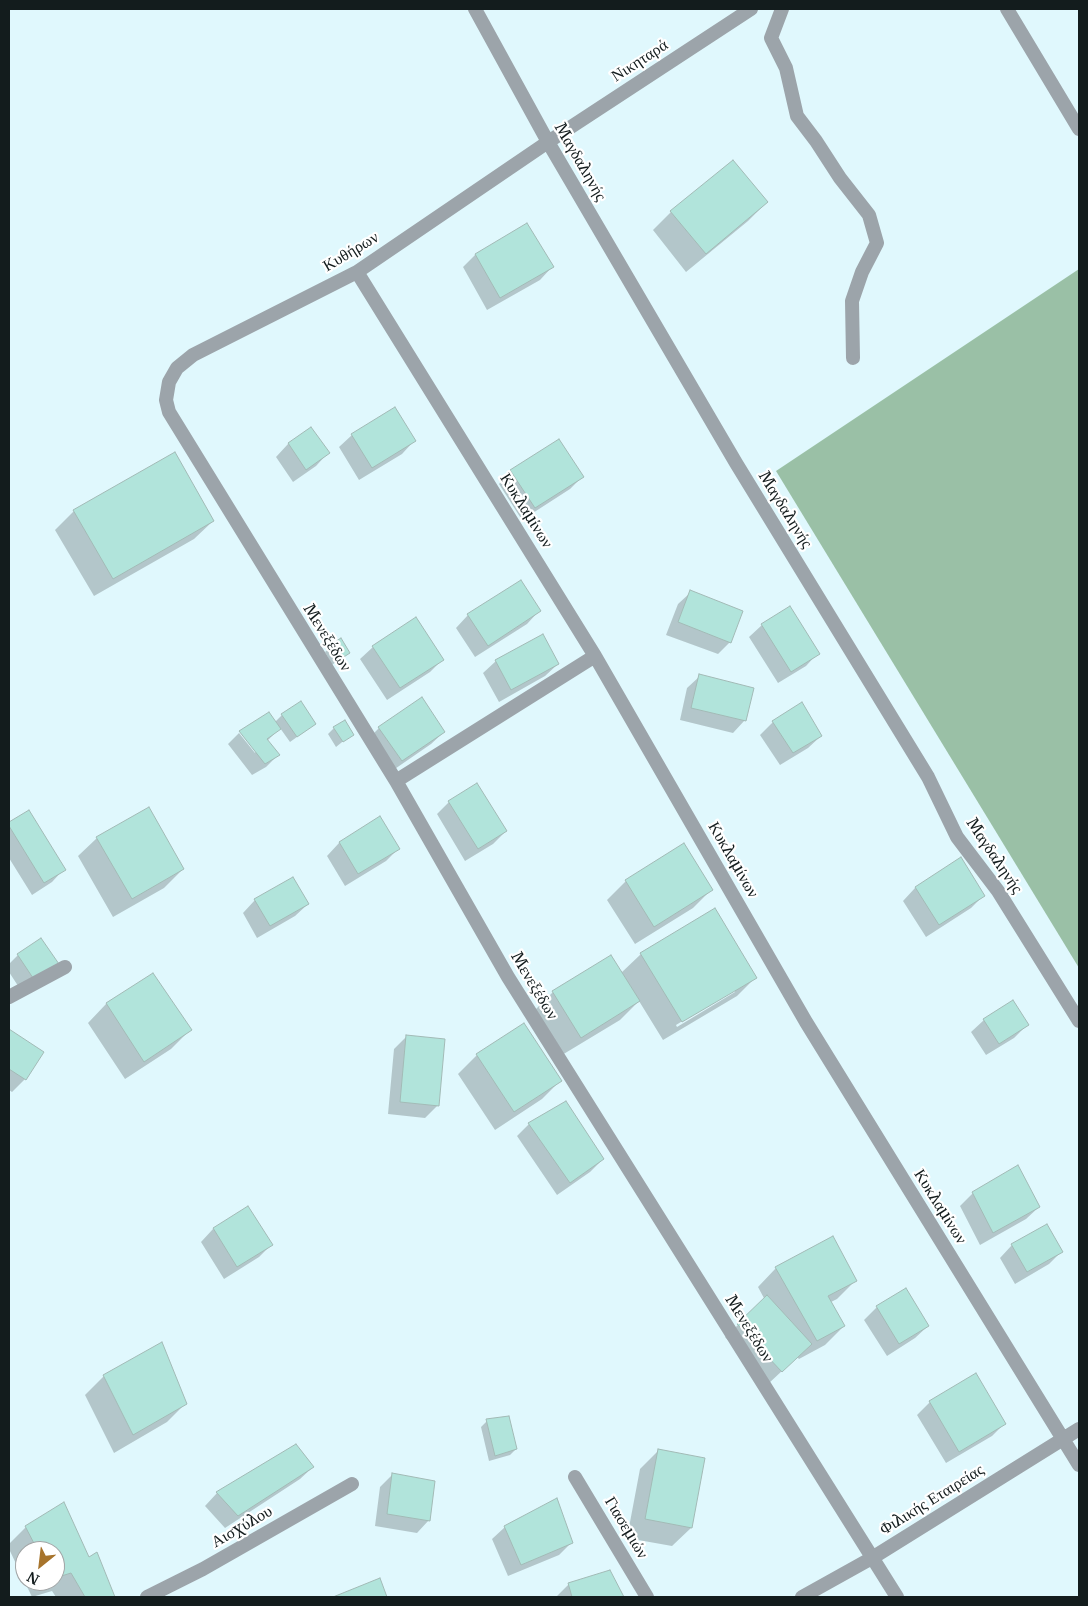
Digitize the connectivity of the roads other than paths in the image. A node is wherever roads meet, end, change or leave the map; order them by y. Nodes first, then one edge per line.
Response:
1 (475, 9) edge
2 (751, 9) edge
3 (782, 9) edge
4 (1007, 9) edge
5 (1079, 129) edge
6 (548, 142) junction
7 (356, 272) junction
8 (853, 358) dead end
9 (169, 382) joint
10 (596, 656) junction
11 (396, 781) junction
12 (65, 967) dead end
13 (9, 997) edge
14 (1079, 1021) edge
15 (1079, 1429) edge
16 (1062, 1439) junction
17 (1079, 1465) edge
18 (575, 1477) dead end
19 (352, 1484) dead end
20 (872, 1558) junction
21 (148, 1597) edge
22 (647, 1597) edge
23 (802, 1597) edge
24 (897, 1597) edge

1 - 6 street, Μαγδαληνής
2 - 6 street, Νικηταρά
3 - 8 street
4 - 5 street
6 - 7 street, Κυθήρων
6 - 14 street, Μαγδαληνής
7 - 9 street, Κυθήρων
7 - 10 street, Κυκλαμίνων
9 - 11 street, Μενεξέδων
10 - 11 street
10 - 16 street, Κυκλαμίνων
11 - 20 street, Μενεξέδων
12 - 13 street
15 - 16 street, Φιλικής Εταιρείας
16 - 17 street, Κυκλαμίνων
16 - 20 street, Φιλικής Εταιρείας
18 - 22 street, Γιασεμιών
19 - 21 street, Αισχύλου
20 - 23 street, Φιλικής Εταιρείας
20 - 24 street, Μενεξέδων

